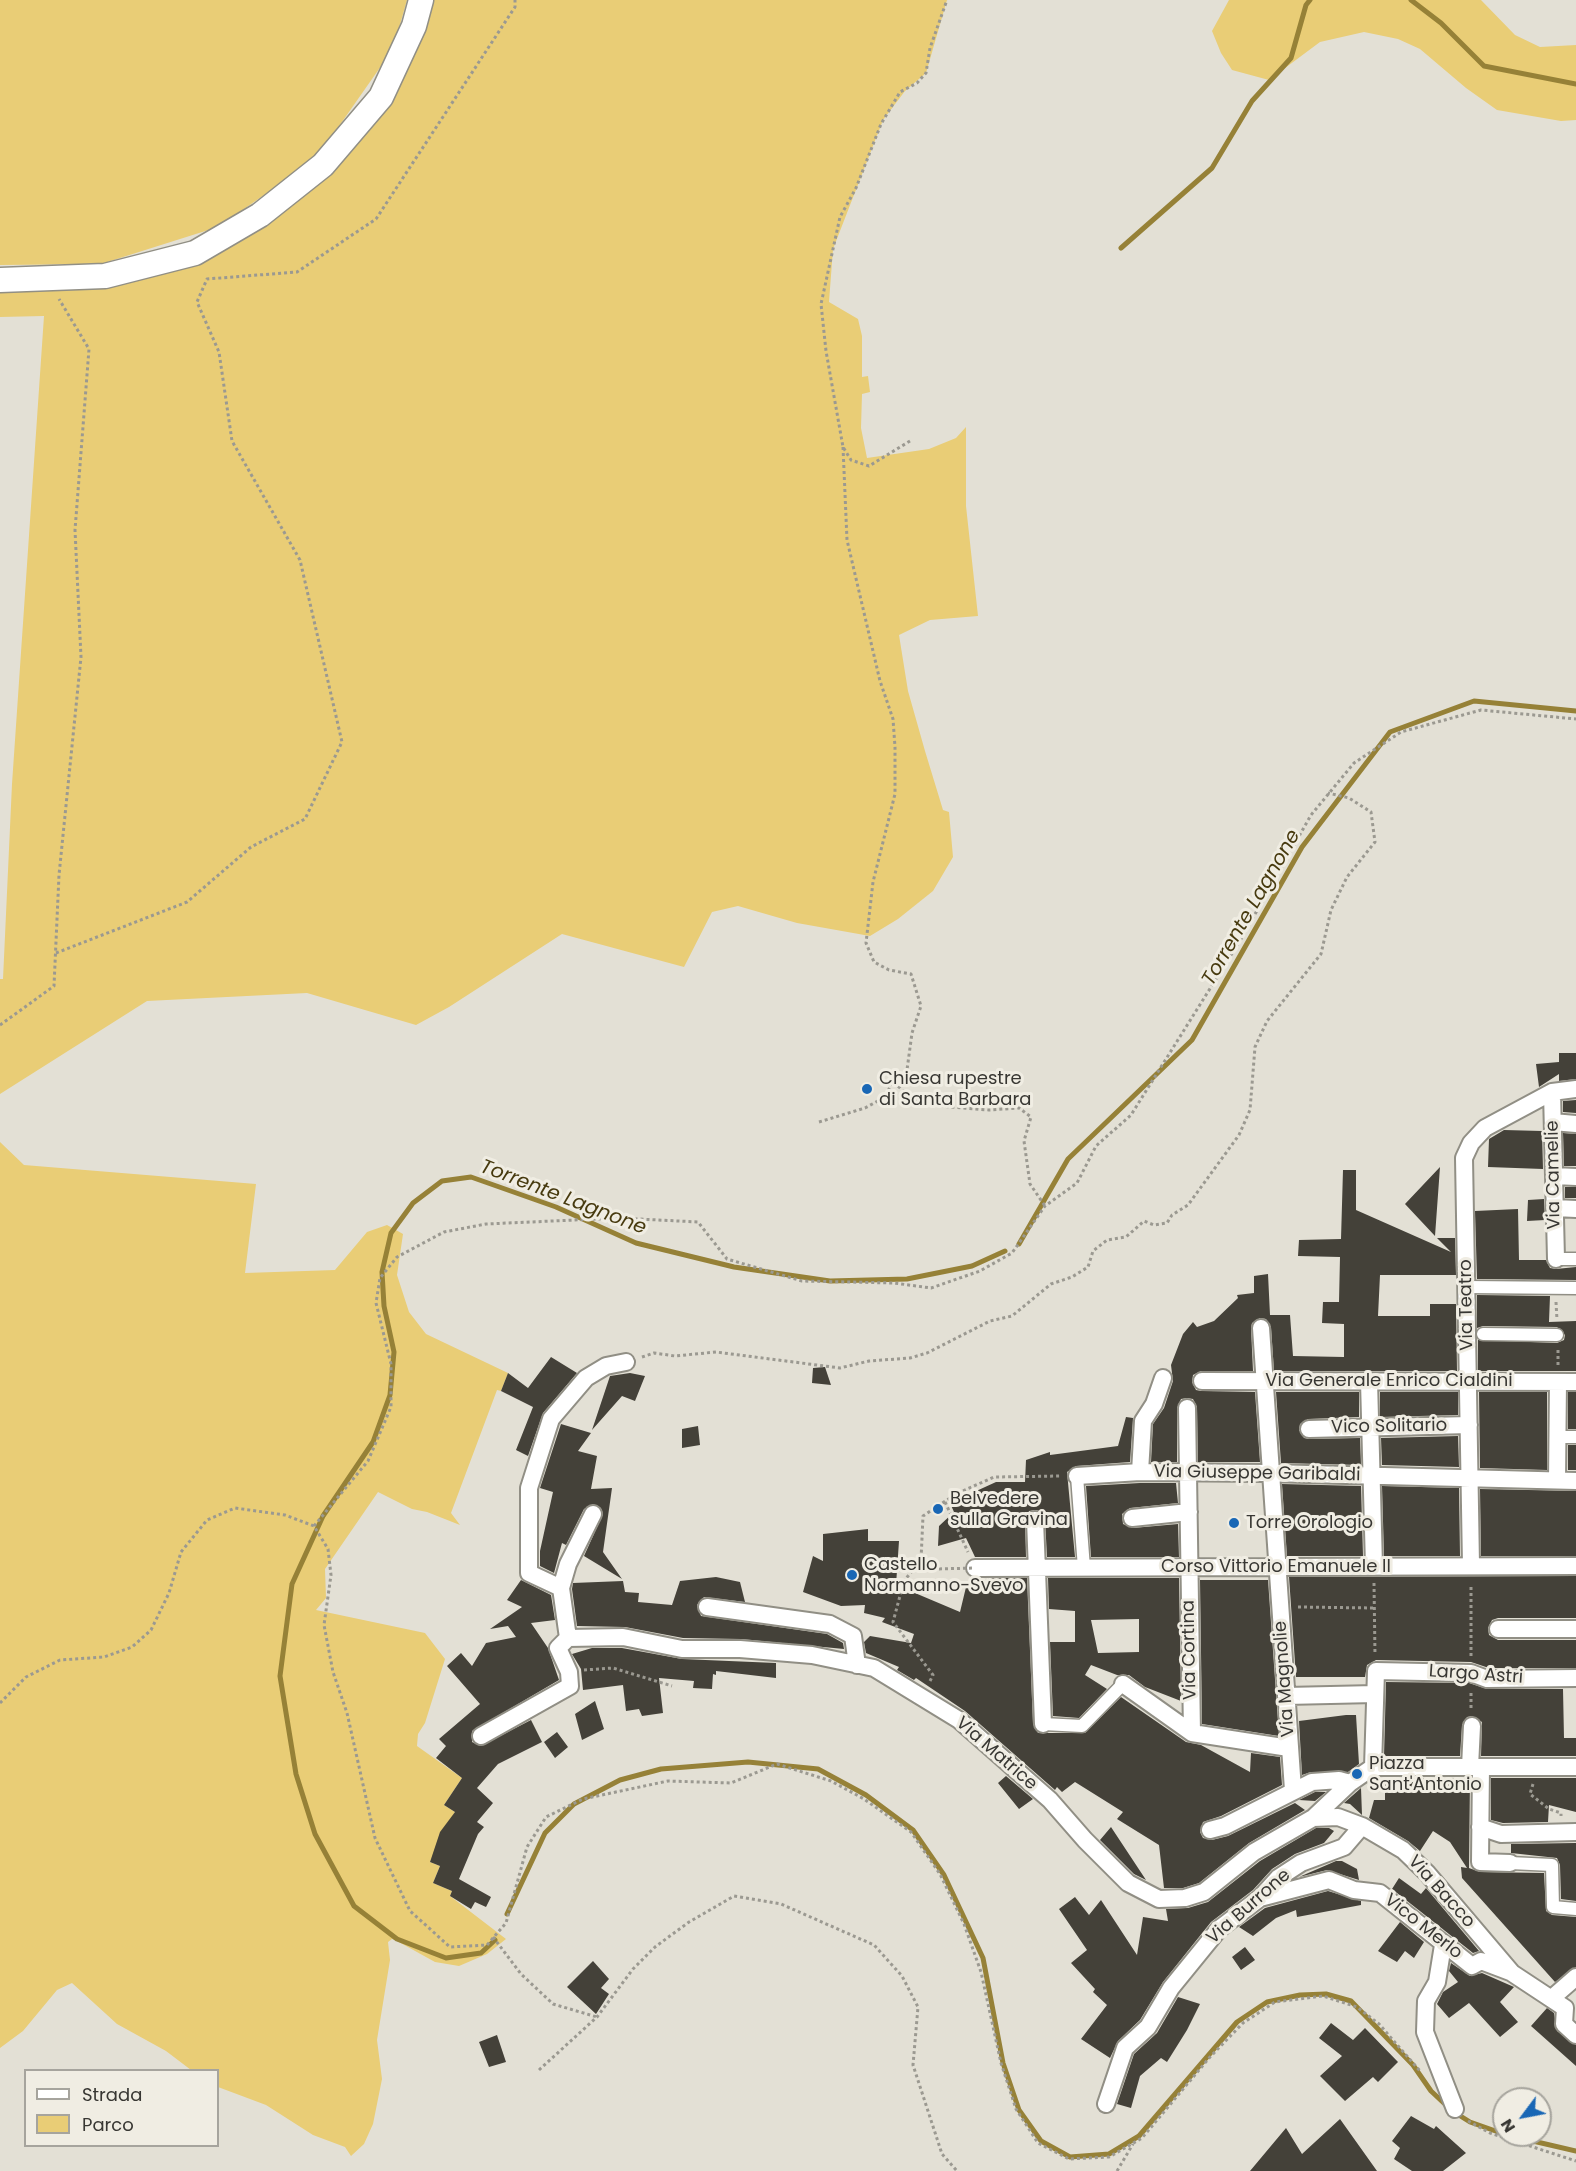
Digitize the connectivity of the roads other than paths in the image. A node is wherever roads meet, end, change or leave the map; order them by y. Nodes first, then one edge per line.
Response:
1 (421, 0) edge
2 (0, 280) edge
3 (1576, 1089) edge
4 (1552, 1092) junction
5 (1553, 1122) junction
6 (1576, 1124) edge
7 (1554, 1176) junction
8 (1576, 1176) edge
9 (1555, 1208) junction
10 (1576, 1209) edge
11 (1556, 1258) joint
12 (1576, 1259) edge
13 (1467, 1287) junction
14 (1576, 1288) edge
15 (1261, 1328) dead end
16 (1483, 1334) dead end
17 (1557, 1335) dead end
18 (626, 1362) road end
19 (1163, 1378) dead end
20 (1264, 1381) junction
21 (1369, 1381) junction
22 (1468, 1381) junction
23 (1202, 1382) dead end
24 (1558, 1382) junction
25 (1576, 1382) edge
26 (1187, 1408) dead end
27 (1469, 1425) junction
28 (1370, 1427) junction
29 (1310, 1429) dead end
30 (1557, 1437) junction
31 (1576, 1437) edge
32 (1140, 1472) junction
33 (1188, 1473) junction
34 (1269, 1473) junction
35 (1077, 1476) joint
36 (1371, 1476) junction
37 (1470, 1477) junction
38 (1557, 1480) junction
39 (1576, 1481) edge
40 (1189, 1512) junction
41 (593, 1514) dead end
42 (1132, 1518) dead end
43 (1035, 1520) dead end
44 (1471, 1565) junction
45 (1374, 1566) junction
46 (1576, 1566) edge
47 (975, 1568) road end
48 (1035, 1568) junction
49 (1084, 1568) junction
50 (1189, 1568) junction
51 (1277, 1568) junction
52 (561, 1588) junction
53 (707, 1607) dead end
54 (1498, 1629) dead end
55 (1576, 1629) edge
56 (568, 1638) junction
57 (857, 1665) junction
58 (1576, 1678) edge
59 (1123, 1684) joint
60 (1375, 1694) junction
61 (1286, 1696) junction
62 (1043, 1724) joint
63 (1472, 1726) road end
64 (1192, 1732) junction
65 (481, 1737) dead end
66 (1289, 1748) junction
67 (1373, 1767) junction
68 (1475, 1767) junction
69 (1576, 1767) edge
70 (1354, 1781) junction
71 (1293, 1790) junction
72 (1312, 1818) junction
73 (1362, 1826) junction
74 (1480, 1827) junction
75 (1210, 1830) dead end
76 (1570, 1832) edge
77 (1510, 1863) joint
78 (1260, 1898) junction
79 (1576, 1909) edge
80 (1443, 1945) junction
81 (1512, 1973) junction
82 (1576, 1977) edge
83 (1552, 1998) junction
84 (1576, 2035) edge
85 (1106, 2104) dead end
86 (1455, 2109) road end

1 - 2 main road
3 - 4 street
4 - 5 street, Via Camelie
4 - 13 street, Via Teatro
5 - 6 street
5 - 7 street, Via Camelie
7 - 8 street
7 - 9 street, Via Camelie
9 - 10 street
9 - 11 street, Via Camelie
11 - 12 street
13 - 14 street
13 - 22 street, Via Teatro
15 - 20 street, Via Magnolie
16 - 17 street
18 - 52 street
19 - 32 street
20 - 21 street, Via Generale Enrico Cialdini
20 - 23 street, Via Generale Enrico Cialdini
20 - 34 street, Via Magnolie
21 - 22 street, Via Generale Enrico Cialdini
21 - 28 street
22 - 24 street, Via Generale Enrico Cialdini
22 - 27 street, Via Teatro
24 - 25 street, Via Generale Enrico Cialdini
24 - 30 street
26 - 33 street, Via Cortina
27 - 28 street, Vico Solitario
27 - 37 street, Via Teatro
28 - 29 street, Vico Solitario
28 - 36 street
30 - 31 street
30 - 38 street
32 - 33 street, Via Giuseppe Garibaldi
32 - 35 street, Via Giuseppe Garibaldi
33 - 34 street, Via Giuseppe Garibaldi
33 - 40 street, Via Cortina
34 - 36 street, Via Giuseppe Garibaldi
34 - 51 street, Via Magnolie
35 - 49 street
36 - 37 street, Via Giuseppe Garibaldi
36 - 45 street
37 - 38 street, Via Giuseppe Garibaldi
37 - 44 street, Via Teatro
38 - 39 street, Via Giuseppe Garibaldi
40 - 42 street
40 - 50 street, Via Cortina
41 - 52 street
43 - 48 street
44 - 45 street, Corso Vittorio Emanuele II
44 - 46 street, Corso Vittorio Emanuele II
45 - 51 street, Corso Vittorio Emanuele II
47 - 48 street, Corso Vittorio Emanuele II
48 - 49 street, Corso Vittorio Emanuele II
48 - 62 street
49 - 50 street, Corso Vittorio Emanuele II
50 - 51 street, Corso Vittorio Emanuele II
50 - 64 street, Via Cortina
51 - 61 street, Via Magnolie
52 - 56 street
53 - 57 street
54 - 55 street
56 - 57 street, Via Matrice
56 - 65 street
57 - 72 street, Via Matrice
58 - 60 street, Largo Astri
59 - 62 street
59 - 64 street
60 - 61 street
60 - 67 street
61 - 66 street, Via Magnolie
63 - 68 street
64 - 66 street
66 - 71 street, Via Magnolie
67 - 68 street
67 - 70 street
68 - 69 street
68 - 74 street
70 - 71 street
70 - 72 street, Via Matrice
71 - 75 street
72 - 73 street, Via Bacco
73 - 78 street, Via Burrone
73 - 81 street, Via Bacco
74 - 76 street
74 - 77 street
77 - 79 street
78 - 80 street, Vico Merlo
78 - 85 street, Via Burrone
80 - 81 street, Vico Merlo
80 - 86 street
81 - 83 street, Via Bacco
82 - 83 street
83 - 84 street

